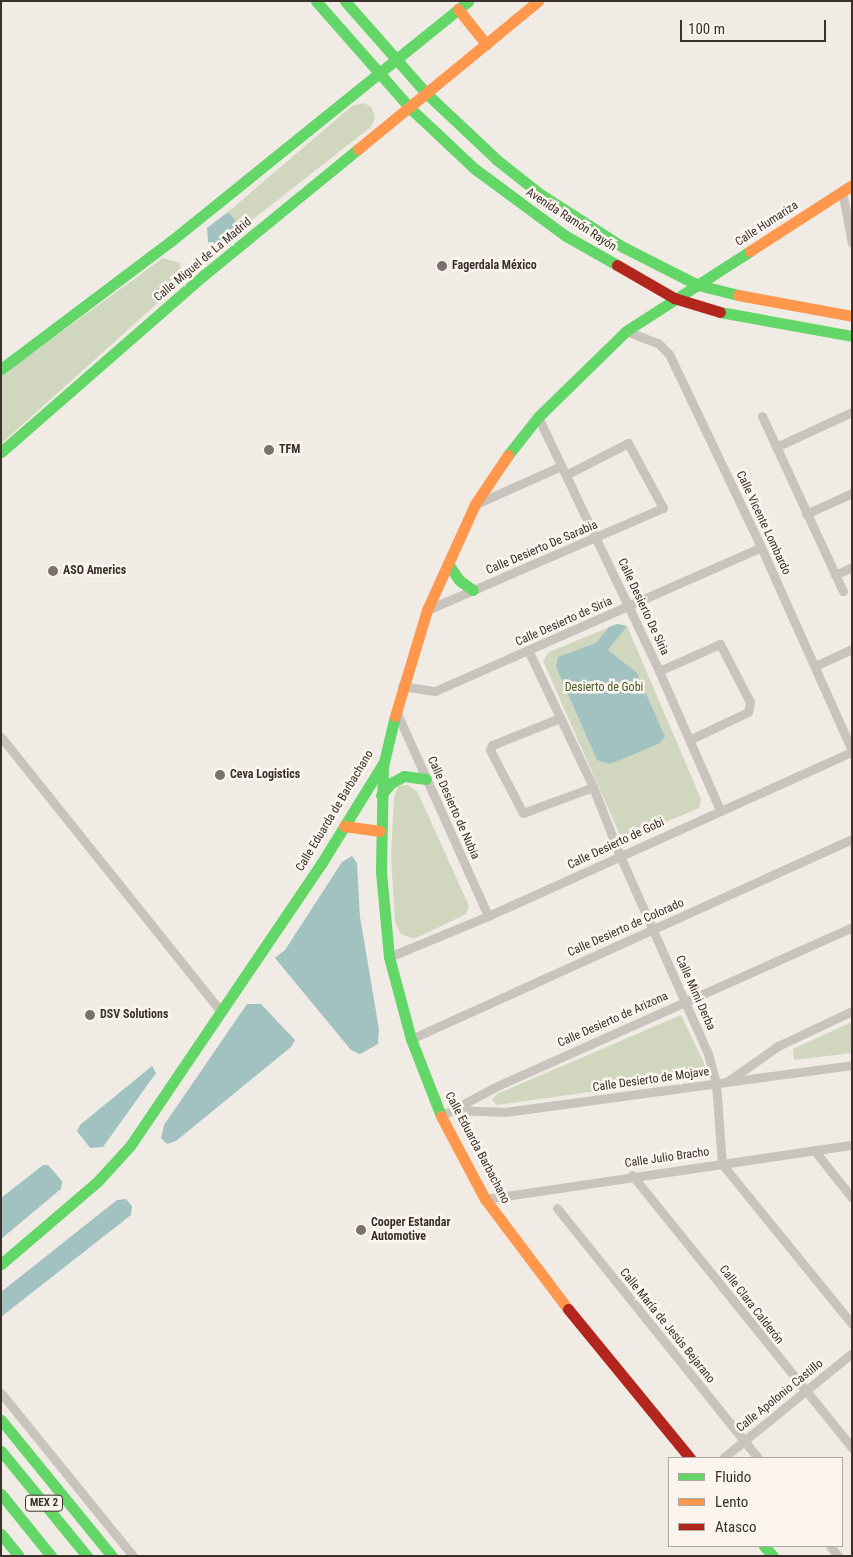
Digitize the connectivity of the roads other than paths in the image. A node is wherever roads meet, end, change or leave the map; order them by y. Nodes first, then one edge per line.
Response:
1 (316, 1) edge
2 (345, 1) edge
3 (468, 1) edge
4 (538, 1) edge
5 (458, 9) junction
6 (486, 44) junction
7 (396, 61) junction
8 (379, 74) junction
9 (427, 94) junction
10 (410, 108) junction
11 (847, 188) edge
12 (852, 243) edge
13 (698, 285) junction
14 (674, 298) junction
15 (852, 316) edge
16 (626, 331) junction
17 (852, 336) edge
18 (1, 369) edge
19 (852, 412) edge
20 (762, 416) dead end
21 (538, 417) junction
22 (776, 447) junction
23 (1, 452) edge
24 (564, 470) junction
25 (852, 493) edge
26 (475, 504) junction
27 (806, 514) junction
28 (597, 538) junction
29 (761, 547) junction
30 (448, 564) junction
31 (852, 567) edge
32 (836, 575) junction
33 (473, 590) junction
34 (842, 591) dead end
35 (628, 606) junction
36 (427, 610) junction
37 (852, 649) edge
38 (529, 652) junction
39 (815, 666) junction
40 (659, 671) junction
41 (402, 686) junction
42 (395, 710) junction
43 (560, 718) junction
44 (1, 737) edge
45 (689, 740) junction
46 (852, 751) edge
47 (384, 762) junction
48 (426, 779) junction
49 (593, 788) junction
50 (381, 795) junction
51 (720, 810) junction
52 (344, 826) junction
53 (380, 831) junction
54 (852, 839) edge
55 (620, 856) junction
56 (488, 916) junction
57 (852, 927) edge
58 (653, 930) junction
59 (389, 957) junction
60 (686, 1001) junction
61 (220, 1010) junction
62 (852, 1011) edge
63 (411, 1039) junction
64 (852, 1065) edge
65 (721, 1083) junction
66 (454, 1110) junction
67 (441, 1116) junction
68 (852, 1144) edge
69 (814, 1150) junction
70 (722, 1164) junction
71 (632, 1175) junction
72 (852, 1198) edge
73 (485, 1199) junction
74 (557, 1208) dead end
75 (1, 1264) edge
76 (852, 1324) edge
77 (852, 1353) edge
78 (805, 1392) junction
79 (1, 1393) edge
80 (1, 1420) edge
81 (1, 1439) edge
82 (744, 1442) junction
83 (852, 1448) edge
84 (1, 1451) edge
85 (689, 1457) edge
86 (724, 1457) edge
87 (757, 1457) edge
88 (1, 1494) edge
89 (50, 1510) junction
90 (1, 1534) edge
91 (19, 1556) edge
92 (50, 1556) edge
93 (86, 1556) edge
94 (112, 1556) edge
95 (133, 1556) edge

1 - 8 main road, Avenida Ramón Rayón
2 - 7 main road, Avenida Ramón Rayón
3 - 5 main road
4 - 6 main road, Calle Miguel de La Madrid
5 - 6 main road
5 - 7 main road
6 - 9 main road, Calle Miguel de La Madrid
7 - 8 main road
7 - 9 main road, Avenida Ramón Rayón
8 - 10 main road, Avenida Ramón Rayón
8 - 18 main road
9 - 10 main road, Calle Miguel de La Madrid
9 - 13 main road, Avenida Ramón Rayón
10 - 14 main road, Avenida Ramón Rayón
10 - 23 main road, Calle Miguel de La Madrid
11 - 12 street
11 - 13 main road, Calle Humariza
13 - 14 main road, Calle Eduarda de Barbachano
13 - 15 main road, Avenida Ramón Rayón
14 - 16 main road, Calle Eduarda de Barbachano
14 - 17 main road, Avenida Ramón Rayón
16 - 21 main road, Calle Eduarda de Barbachano
16 - 29 street, Calle Vicente Lombardo
19 - 22 street
20 - 22 street
21 - 24 street, Calle Desierto De Siria
21 - 26 main road, Calle Eduarda de Barbachano
22 - 27 street
24 - 26 street
24 - 28 street, Calle Desierto De Siria
24 - 28 street, Calle Desierto De Sarabia
25 - 27 street
26 - 30 main road, Calle Eduarda de Barbachano
27 - 32 street
28 - 33 street, Calle Desierto De Sarabia
28 - 35 street, Calle Desierto De Siria
29 - 35 street, Calle Desierto de Siria
29 - 39 street, Calle Vicente Lombardo
30 - 33 main road
30 - 36 main road, Calle Eduarda de Barbachano
31 - 32 street
32 - 34 street
33 - 36 street, Calle Desierto De Sarabia
35 - 38 street, Calle Desierto de Siria
35 - 40 street, Calle Desierto De Siria
36 - 41 main road, Calle Eduarda de Barbachano
37 - 39 street
38 - 41 street, Calle Desierto de Siria
38 - 43 street, Calle Mimi Derba
39 - 46 street, Calle Vicente Lombardo
40 - 45 street, Calle Desierto De Siria
40 - 45 street
41 - 42 main road, Calle Eduarda de Barbachano
42 - 47 main road, Calle Eduarda de Barbachano
42 - 48 street, Calle Desierto de Nubia
43 - 49 street, Calle Mimi Derba
43 - 49 street
44 - 61 street
45 - 51 street, Calle Desierto De Siria
46 - 51 street, Calle Desierto de Gobi
47 - 50 main road, Calle Eduarda Barbachano
47 - 52 main road, Calle Eduarda de Barbachano
48 - 50 main road
48 - 56 street, Calle Desierto de Nubia
49 - 55 street, Calle Mimi Derba
50 - 53 main road, Calle Eduarda Barbachano
51 - 55 street, Calle Desierto de Gobi
52 - 53 main road
52 - 61 main road, Calle Eduarda de Barbachano
53 - 59 main road, Calle Eduarda Barbachano
54 - 58 street, Calle Desierto de Colorado
55 - 56 street, Calle Desierto de Gobi
55 - 58 street, Calle Mimi Derba
56 - 59 street, Calle Desierto de Gobi
57 - 60 street, Calle Desierto de Arizona
58 - 60 street, Calle Mimi Derba
58 - 63 street, Calle Desierto de Colorado
59 - 63 main road, Calle Eduarda Barbachano
60 - 65 street, Calle Mimi Derba
60 - 66 street, Calle Desierto de Arizona
61 - 75 main road, Calle Eduarda de Barbachano
62 - 65 street
63 - 67 main road, Calle Eduarda Barbachano
64 - 65 street, Calle Desierto de Mojave
65 - 66 street, Calle Desierto de Mojave
65 - 70 street, Calle Mimi Derba
66 - 67 street, Calle Desierto de Arizona
67 - 73 main road, Calle Eduarda Barbachano
68 - 69 street, Calle Julio Bracho
69 - 70 street, Calle Julio Bracho
69 - 72 street
70 - 71 street, Calle Julio Bracho
70 - 76 street
71 - 73 street, Calle Julio Bracho
71 - 78 street, Calle Clara Calderón
73 - 85 main road, Calle Eduarda Barbachano
74 - 82 street, Calle María de Jesús Bejarano
77 - 78 street, Calle Apolonio Castillo
78 - 82 street, Calle Apolonio Castillo
78 - 83 street, Calle Clara Calderón
79 - 95 street
80 - 94 main road
81 - 89 main road
82 - 86 street, Calle Apolonio Castillo
82 - 87 street, Calle María de Jesús Bejarano
84 - 89 main road, MEX 2
88 - 92 main road, MEX 2
89 - 93 main road, MEX 2
90 - 91 main road

